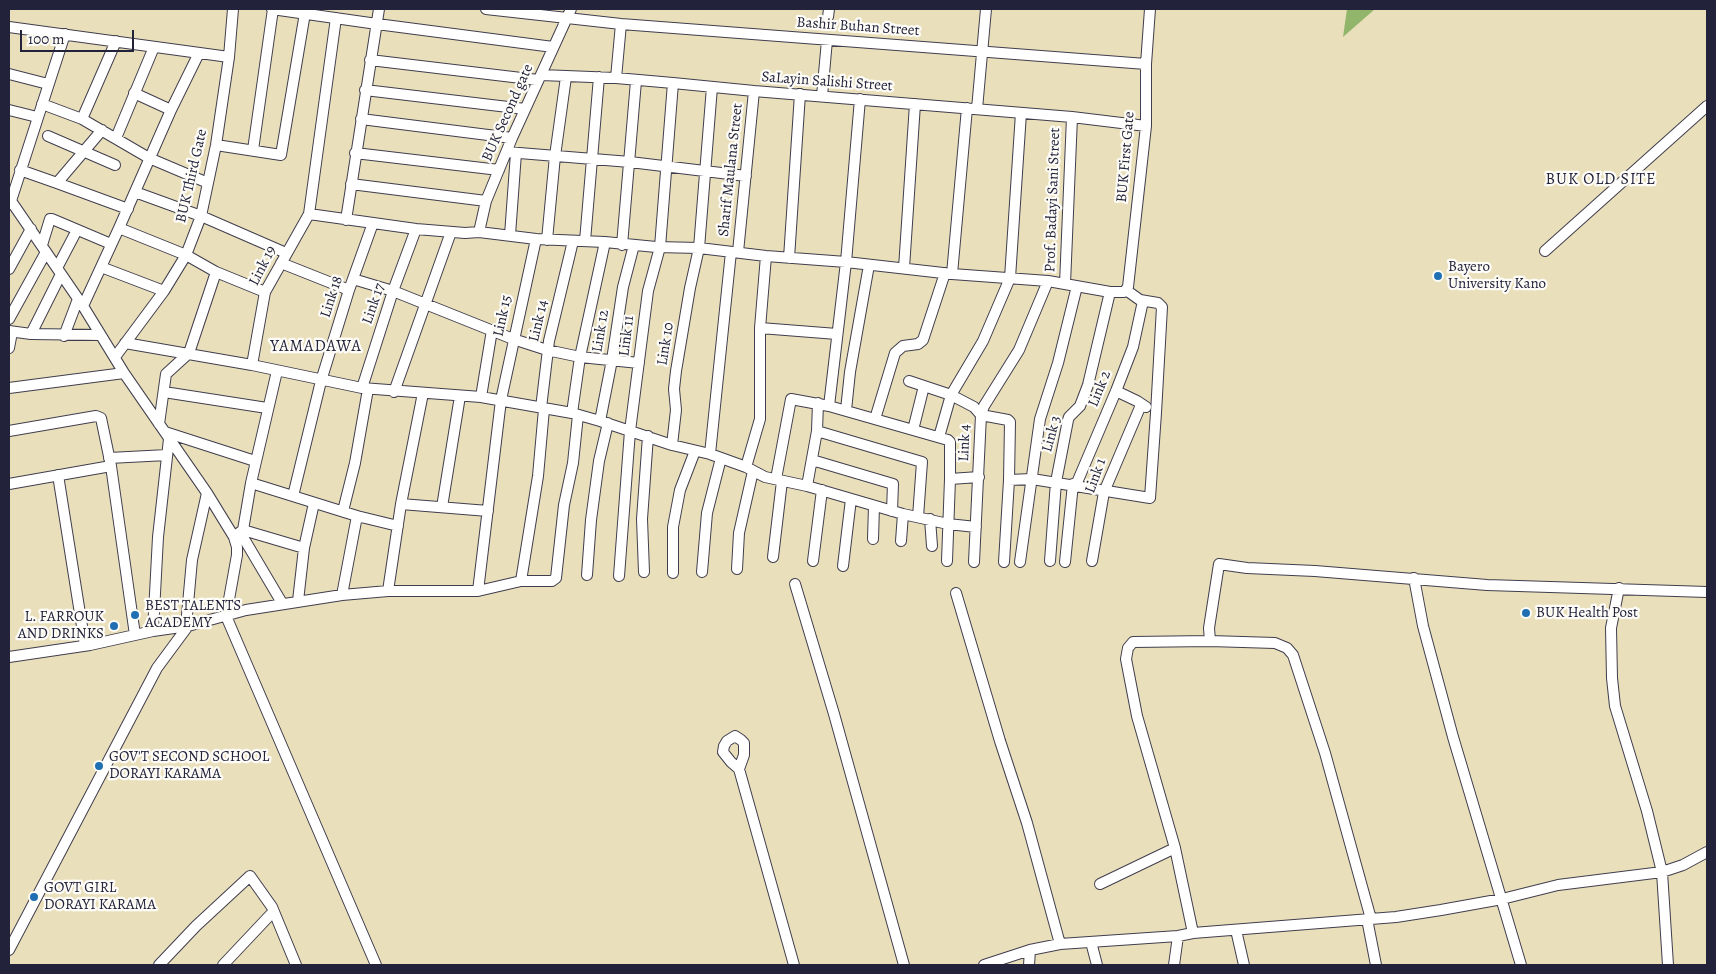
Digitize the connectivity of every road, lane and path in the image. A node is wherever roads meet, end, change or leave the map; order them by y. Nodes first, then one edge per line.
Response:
1 (233, 9) edge
2 (272, 9) edge
3 (379, 9) edge
4 (487, 9) edge
5 (986, 9) edge
6 (1150, 9) edge
7 (527, 10) edge
8 (305, 13) junction
9 (569, 14) edge
10 (336, 18) junction
11 (377, 24) junction
12 (620, 24) junction
13 (9, 27) edge
14 (65, 34) junction
15 (827, 40) junction
16 (116, 41) junction
17 (154, 47) junction
18 (553, 47) junction
19 (983, 52) junction
20 (199, 53) junction
21 (229, 57) junction
22 (370, 60) junction
23 (1146, 64) junction
24 (9, 74) edge
25 (566, 77) junction
26 (598, 77) junction
27 (539, 78) junction
28 (616, 78) junction
29 (636, 81) junction
30 (673, 83) junction
31 (48, 84) junction
32 (712, 87) junction
33 (365, 90) junction
34 (754, 91) junction
35 (134, 93) junction
36 (800, 94) junction
37 (822, 96) junction
38 (860, 99) junction
39 (42, 104) junction
40 (915, 104) junction
41 (1707, 106) edge
42 (972, 108) junction
43 (525, 109) junction
44 (9, 110) edge
45 (171, 110) junction
46 (1021, 113) junction
47 (37, 117) junction
48 (1072, 117) junction
49 (82, 119) junction
50 (361, 119) junction
51 (1146, 126) junction
52 (102, 130) junction
53 (48, 136) dead end
54 (116, 138) junction
55 (512, 138) junction
56 (216, 144) junction
57 (252, 150) junction
58 (84, 151) junction
59 (355, 153) junction
60 (511, 153) junction
61 (555, 156) junction
62 (149, 158) junction
63 (591, 160) junction
64 (630, 162) junction
65 (115, 165) dead end
66 (667, 166) junction
67 (20, 170) junction
68 (499, 170) junction
69 (705, 170) junction
70 (746, 176) junction
71 (208, 182) junction
72 (57, 183) junction
73 (351, 184) junction
74 (135, 192) junction
75 (486, 201) junction
76 (10, 202) edge
77 (128, 209) junction
78 (309, 214) junction
79 (201, 216) junction
80 (346, 220) junction
81 (373, 223) junction
82 (119, 228) junction
83 (31, 229) junction
84 (416, 229) junction
85 (77, 230) junction
86 (451, 232) junction
87 (479, 232) junction
88 (510, 235) junction
89 (536, 239) junction
90 (547, 240) junction
91 (573, 241) junction
92 (585, 241) junction
93 (605, 242) junction
94 (111, 244) junction
95 (622, 245) junction
96 (634, 246) junction
97 (660, 247) junction
98 (44, 248) junction
99 (699, 248) junction
100 (1546, 251) dead end
101 (735, 252) junction
102 (186, 255) junction
103 (766, 256) junction
104 (284, 258) junction
105 (789, 258) junction
106 (846, 262) junction
107 (869, 265) junction
108 (101, 267) junction
109 (904, 268) junction
110 (9, 269) edge
111 (59, 271) junction
112 (216, 272) junction
113 (948, 274) junction
114 (353, 278) junction
115 (1010, 278) junction
116 (1048, 281) junction
117 (1065, 284) junction
118 (1077, 286) junction
119 (349, 290) junction
120 (1126, 290) junction
121 (164, 291) junction
122 (393, 291) junction
123 (265, 292) junction
124 (1110, 292) junction
125 (1144, 301) junction
126 (80, 302) junction
127 (426, 305) junction
128 (9, 319) edge
129 (760, 328) junction
130 (492, 330) junction
131 (11, 332) edge
132 (31, 334) junction
133 (837, 334) junction
134 (100, 335) junction
135 (64, 336) junction
136 (513, 339) junction
137 (125, 343) junction
138 (9, 348) edge
139 (547, 350) junction
140 (189, 353) junction
141 (114, 357) junction
142 (580, 357) junction
143 (612, 360) junction
144 (639, 363) junction
145 (252, 365) junction
146 (276, 371) junction
147 (124, 373) junction
148 (321, 381) junction
149 (909, 381) dead end
150 (924, 386) junction
151 (9, 388) edge
152 (365, 389) junction
153 (1116, 391) junction
154 (164, 392) junction
155 (394, 392) junction
156 (423, 393) junction
157 (951, 395) junction
158 (460, 396) junction
159 (481, 397) junction
160 (501, 400) junction
161 (818, 403) junction
162 (1141, 405) junction
163 (829, 406) junction
164 (267, 408) junction
165 (543, 408) junction
166 (846, 410) junction
167 (1156, 412) junction
168 (575, 414) junction
169 (981, 415) junction
170 (875, 419) junction
171 (604, 422) junction
172 (913, 430) junction
173 (9, 431) edge
174 (630, 431) junction
175 (817, 431) junction
176 (164, 432) junction
177 (648, 436) junction
178 (939, 436) junction
179 (672, 445) junction
180 (695, 451) junction
181 (710, 454) junction
182 (167, 455) junction
183 (721, 458) junction
184 (812, 460) junction
185 (256, 461) junction
186 (110, 462) junction
187 (749, 469) junction
188 (58, 475) junction
189 (979, 476) junction
190 (950, 479) junction
191 (1032, 479) junction
192 (779, 480) junction
193 (1009, 480) junction
194 (1056, 482) junction
195 (251, 483) junction
196 (9, 484) edge
197 (1075, 485) junction
198 (807, 486) junction
199 (822, 490) junction
200 (1104, 492) junction
201 (207, 493) junction
202 (293, 496) junction
203 (851, 499) junction
204 (314, 503) junction
205 (401, 504) junction
206 (874, 506) junction
207 (442, 507) junction
208 (343, 511) junction
209 (488, 511) junction
210 (892, 511) junction
211 (903, 514) junction
212 (357, 516) junction
213 (918, 517) junction
214 (930, 519) junction
215 (948, 524) junction
216 (398, 526) junction
217 (976, 527) junction
218 (239, 533) junction
219 (872, 538) dead end
220 (901, 541) dead end
221 (932, 546) dead end
222 (304, 548) junction
223 (773, 557) dead end
224 (812, 561) dead end
225 (947, 561) dead end
226 (1050, 561) dead end
227 (1092, 561) dead end
228 (974, 562) dead end
229 (1004, 562) dead end
230 (1020, 562) dead end
231 (1065, 562) dead end
232 (843, 566) dead end
233 (737, 569) dead end
234 (644, 572) dead end
235 (702, 572) dead end
236 (673, 573) dead end
237 (587, 575) dead end
238 (619, 576) dead end
239 (1414, 578) junction
240 (521, 581) junction
241 (795, 584) dead end
242 (1619, 588) junction
243 (388, 591) junction
244 (478, 591) junction
245 (1707, 592) edge
246 (956, 593) dead end
247 (342, 595) junction
248 (298, 601) junction
249 (282, 604) junction
250 (226, 616) junction
251 (188, 626) junction
252 (153, 631) junction
253 (135, 635) junction
254 (1210, 642) junction
255 (85, 645) junction
256 (9, 657) edge
257 (739, 769) dead end
258 (1175, 848) junction
259 (1707, 852) edge
260 (1662, 872) junction
261 (1100, 884) dead end
262 (1502, 899) junction
263 (272, 910) junction
264 (1369, 919) junction
265 (1236, 930) junction
266 (1193, 933) junction
267 (1178, 936) junction
268 (1091, 942) junction
269 (1060, 944) junction
270 (9, 950) edge
271 (1030, 950) junction
272 (159, 965) edge
273 (223, 965) edge
274 (296, 965) edge
275 (376, 965) edge
276 (794, 965) edge
277 (904, 965) edge
278 (984, 965) edge
279 (1028, 965) edge
280 (1097, 965) edge
281 (1174, 965) edge
282 (1244, 965) edge
283 (1376, 965) edge
284 (1521, 965) edge
285 (1668, 965) edge

1 - 21 street, BUK Third Gate
2 - 8 street
2 - 57 street
3 - 11 street
4 - 7 street, Bashir Buhan Street
5 - 19 street
6 - 23 street, BUK First Gate
7 - 9 street, Bashir Buhan Street
8 - 10 street
8 - 57 street
9 - 12 street, Bashir Buhan Street
9 - 18 street, BUK Second gate
10 - 11 street
10 - 78 street
11 - 18 street
11 - 22 street
12 - 15 street, Bashir Buhan Street
12 - 28 street
13 - 14 street
14 - 16 street
14 - 31 street
15 - 19 street, Bashir Buhan Street
15 - 37 street
16 - 17 street
16 - 49 street
17 - 20 street
17 - 35 street
18 - 27 street, BUK Second gate
19 - 23 street, Bashir Buhan Street
19 - 42 street
20 - 21 street
20 - 45 street
21 - 56 street, BUK Third Gate
22 - 27 street, SaLayin Salishi Street
22 - 33 street
23 - 51 street, BUK First Gate
24 - 31 street
25 - 26 street, SaLayin Salishi Street
25 - 27 street, SaLayin Salishi Street
25 - 61 street
26 - 28 street, SaLayin Salishi Street
26 - 63 street
27 - 43 street, BUK Second gate
28 - 29 street, SaLayin Salishi Street
29 - 30 street, SaLayin Salishi Street
29 - 64 street
30 - 32 street, SaLayin Salishi Street
30 - 66 street, Link 11
31 - 39 street
32 - 34 street, SaLayin Salishi Street
32 - 69 street, Link 10
33 - 43 street
33 - 50 street
34 - 36 street, SaLayin Salishi Street
34 - 70 street, Sharif Maulana Street
35 - 45 street
35 - 54 street
36 - 37 street, SaLayin Salishi Street
36 - 105 street
37 - 38 street, SaLayin Salishi Street
38 - 40 street, SaLayin Salishi Street
38 - 106 street
39 - 47 street
39 - 49 street
40 - 42 street, SaLayin Salishi Street
40 - 109 street
41 - 100 street
42 - 46 street, SaLayin Salishi Street
42 - 113 street
43 - 55 street, BUK Second gate
44 - 47 street
45 - 62 street
46 - 48 street, SaLayin Salishi Street
46 - 115 street
47 - 67 street
48 - 51 street, SaLayin Salishi Street
48 - 117 street, Prof. Badayi Sani Street
49 - 52 street
50 - 55 street
50 - 59 street
51 - 120 street, BUK First Gate
52 - 54 street
52 - 58 street
53 - 58 street
54 - 62 street
55 - 60 street, BUK Second gate
56 - 57 street
56 - 71 street, BUK Third Gate
58 - 65 street
58 - 72 street
59 - 68 street
59 - 73 street
60 - 61 street
60 - 68 street, BUK Second gate
60 - 88 street
61 - 63 street
61 - 90 street
62 - 71 street
62 - 74 street
63 - 64 street
63 - 92 street
64 - 66 street
64 - 95 street
66 - 69 street
66 - 97 street, Link 11
67 - 72 street
67 - 76 street
68 - 75 street, BUK Second gate
69 - 70 street
69 - 99 street, Link 10
70 - 101 street, Sharif Maulana Street
71 - 79 street, BUK Third Gate
72 - 77 street
73 - 75 street
73 - 80 street
74 - 77 street
74 - 79 street
75 - 87 street, BUK Second gate
76 - 83 street
77 - 82 street
78 - 80 street
78 - 104 street, Link 19
79 - 102 street, BUK Third Gate
79 - 104 street
80 - 81 street
81 - 84 street
81 - 114 street, Link 18
82 - 94 street
82 - 102 street
83 - 98 street
83 - 110 street
84 - 86 street
84 - 122 street, Link 17
85 - 94 street
85 - 98 street
85 - 111 street
86 - 87 street
86 - 127 street
87 - 88 street
88 - 89 street
89 - 90 street
89 - 136 street, Link 15
90 - 91 street
91 - 92 street
91 - 139 street, Link 14
92 - 93 street
93 - 95 street
93 - 142 street
94 - 108 street
95 - 96 street
96 - 97 street
96 - 143 street, Link 12
97 - 99 street
97 - 144 street, Link 11
98 - 111 street
98 - 128 street
99 - 101 street
99 - 179 street, Link 10
101 - 103 street
101 - 181 street, Sharif Maulana Street
102 - 112 street
102 - 121 street, BUK Third Gate
103 - 105 street
103 - 129 street
104 - 119 street
104 - 123 street, Link 19
105 - 106 street
106 - 107 street
106 - 133 street
106 - 163 street
107 - 109 street
107 - 166 street
108 - 121 street
108 - 126 street
109 - 113 street
111 - 126 street
111 - 132 street
112 - 123 street
112 - 140 street
113 - 115 street
113 - 170 street
114 - 119 street, Link 18
114 - 122 street
115 - 116 street
115 - 157 street
116 - 117 street
116 - 169 street, Link 4
117 - 118 street
118 - 124 street
118 - 191 street
119 - 148 street, Link 18
120 - 124 street
120 - 125 street
121 - 137 street, BUK Third Gate
122 - 127 street
122 - 152 street, Link 17
123 - 145 street, Link 19
124 - 194 street, Link 3
125 - 153 street, Link 2
125 - 167 street
126 - 134 street
126 - 135 street
127 - 130 street
127 - 155 street
129 - 133 street
129 - 187 street
130 - 136 street
130 - 159 street
131 - 132 street
131 - 138 street
132 - 135 street
133 - 163 street
134 - 135 street
134 - 141 street
136 - 139 street
136 - 160 street, Link 15
137 - 140 street
137 - 141 street, BUK Third Gate
139 - 142 street
139 - 165 street, Link 14
140 - 145 street
140 - 154 street
141 - 147 street
142 - 143 street
142 - 168 street
143 - 144 street
143 - 171 street, Link 12
144 - 174 street, Link 11
145 - 146 street
146 - 148 street
146 - 164 street
147 - 151 street
147 - 176 street
148 - 152 street
148 - 202 street, Link 18
149 - 150 street
150 - 157 street
150 - 172 street
152 - 155 street
152 - 208 street, Link 17
153 - 162 street
153 - 197 street, Link 2
154 - 164 street
154 - 176 street
155 - 156 street
156 - 158 street
156 - 205 street
157 - 169 street
157 - 178 street
158 - 159 street
158 - 207 street
159 - 160 street
160 - 165 street
160 - 209 street, Link 15
161 - 163 street
161 - 175 street
161 - 192 street
162 - 167 street
162 - 200 street, Link 1
163 - 166 street
164 - 185 street
165 - 168 street
165 - 240 street, Link 14
166 - 170 street
167 - 200 street
168 - 171 street
168 - 240 street
169 - 189 street, Link 4
169 - 193 street
170 - 172 street
171 - 174 street
171 - 237 street, Link 12
172 - 178 street
173 - 186 street
174 - 177 street
174 - 238 street, Link 11
175 - 184 street
175 - 213 street
176 - 182 street
176 - 185 street
176 - 201 street
177 - 179 street
177 - 234 street
178 - 190 street
179 - 180 street
180 - 181 street
180 - 236 street
181 - 183 street
182 - 186 street
182 - 252 street
183 - 187 street
183 - 235 street
184 - 198 street
184 - 210 street
185 - 195 street
186 - 188 street
186 - 253 street
187 - 192 street
187 - 233 street
188 - 196 street
188 - 255 street
189 - 190 street
189 - 217 street, Link 4
190 - 215 street
191 - 193 street
191 - 194 street
191 - 230 street
192 - 198 street
192 - 223 street
193 - 229 street
194 - 197 street
194 - 226 street, Link 3
195 - 202 street
195 - 218 street
197 - 200 street
197 - 231 street, Link 2
198 - 199 street
199 - 203 street
199 - 224 street
200 - 227 street, Link 1
201 - 218 street
201 - 251 street
202 - 204 street
203 - 206 street
203 - 232 street
204 - 208 street
204 - 222 street
205 - 207 street
205 - 216 street
206 - 210 street
206 - 219 street
207 - 209 street
208 - 212 street
209 - 244 street, Link 15
210 - 211 street
211 - 213 street
211 - 220 street
212 - 216 street
212 - 247 street
213 - 214 street
214 - 215 street
214 - 221 street
215 - 217 street
215 - 225 street
216 - 243 street
217 - 228 street, Link 4
218 - 222 street
218 - 249 street
218 - 250 street
222 - 248 street
239 - 242 street
239 - 254 street
239 - 262 street
240 - 244 street
241 - 277 street
242 - 245 street
242 - 260 street
243 - 244 street
243 - 247 street
246 - 269 street
247 - 248 street
248 - 249 street
249 - 250 street
250 - 251 street
250 - 275 street
251 - 252 street
251 - 270 street
252 - 253 street
253 - 255 street
254 - 258 street
254 - 264 street
255 - 256 street
257 - 276 street
258 - 261 street
258 - 266 street
259 - 260 street
260 - 262 street
260 - 285 street
262 - 264 street
262 - 284 street
263 - 272 street
263 - 273 street
263 - 274 street
264 - 265 street
264 - 283 street
265 - 266 street
265 - 282 street
266 - 267 street
267 - 268 street
267 - 281 street
268 - 269 street
268 - 280 street
269 - 271 street
271 - 278 street
271 - 279 street

